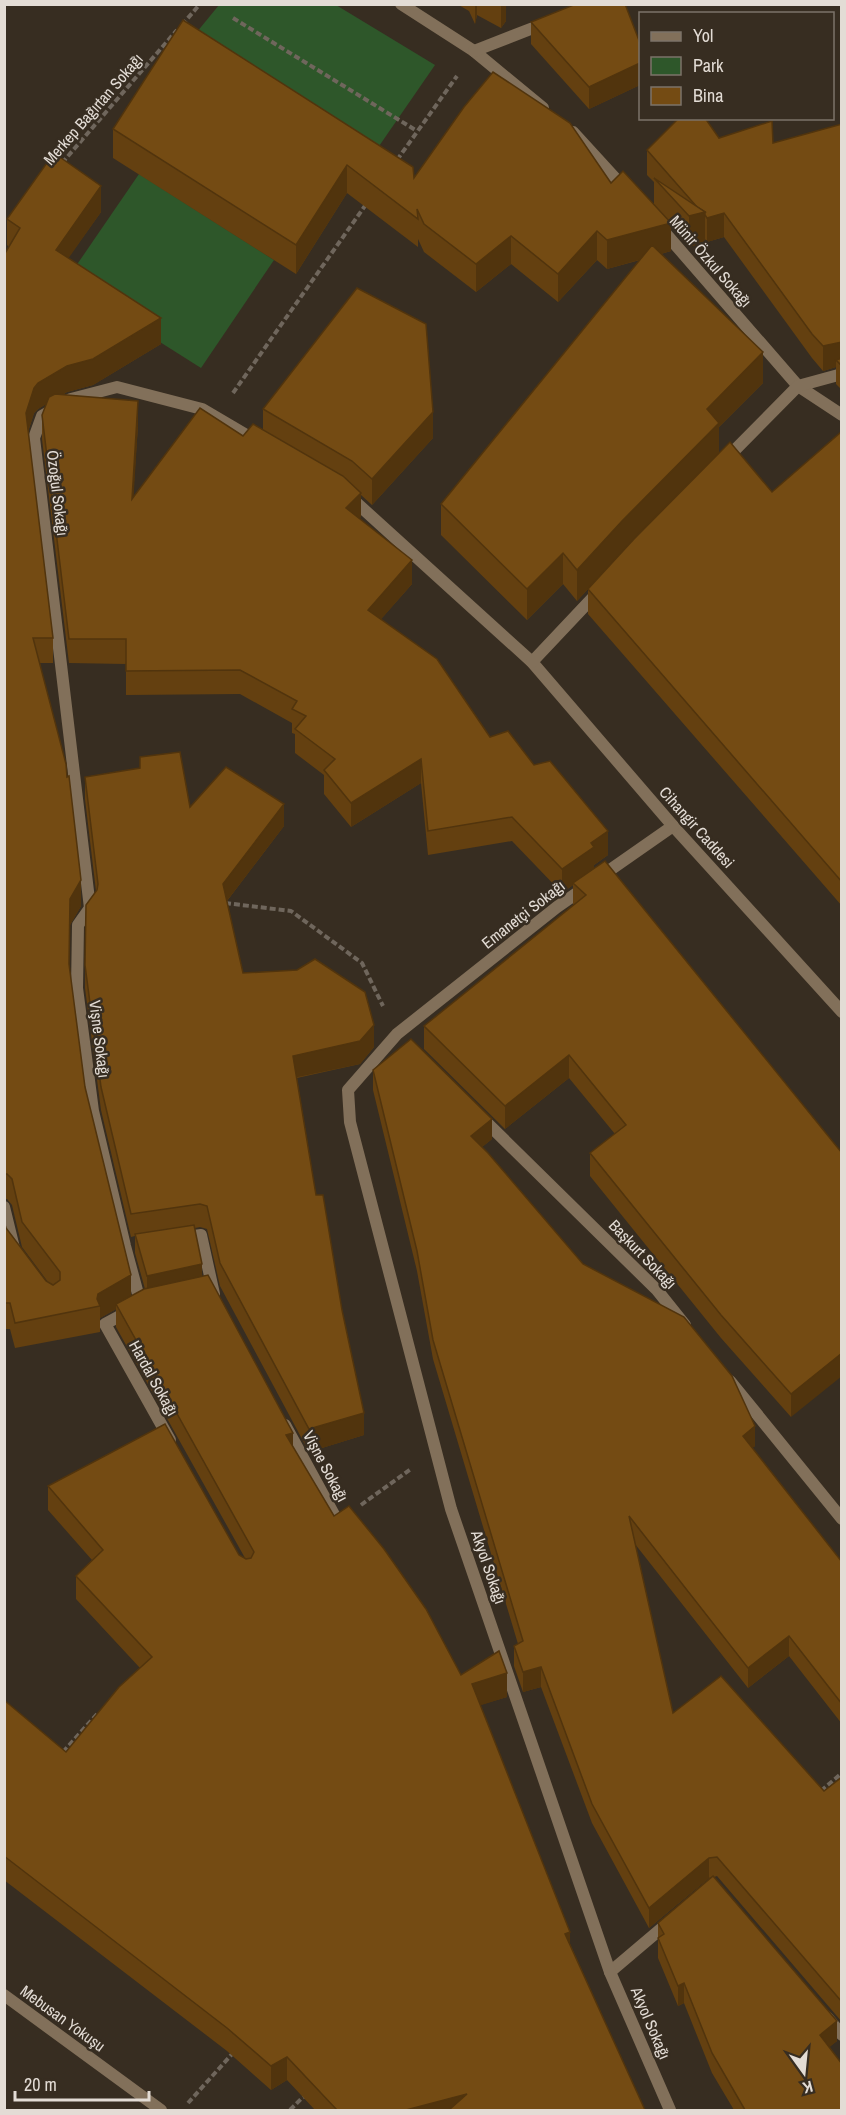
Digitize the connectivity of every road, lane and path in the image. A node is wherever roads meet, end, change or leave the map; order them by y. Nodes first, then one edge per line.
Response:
1 (200, 4) edge
2 (400, 4) edge
3 (562, 17) edge
4 (233, 18) dead end
5 (474, 51) junction
6 (417, 131) junction
7 (59, 166) edge
8 (390, 169) edge
9 (370, 198) edge
10 (636, 201) edge
11 (652, 218) edge
12 (842, 374) edge
13 (798, 386) junction
14 (842, 415) edge
15 (216, 417) junction
16 (267, 447) edge
17 (717, 468) edge
18 (338, 488) edge
19 (606, 582) edge
20 (532, 662) junction
21 (673, 826) junction
22 (220, 903) edge
23 (90, 908) joint
24 (842, 1012) edge
25 (401, 1038) junction
26 (473, 1108) edge
27 (4, 1208) edge
28 (168, 1239) edge
29 (21, 1260) edge
30 (223, 1310) edge
31 (105, 1324) joint
32 (694, 1336) edge
33 (723, 1372) edge
34 (278, 1410) edge
35 (176, 1449) edge
36 (436, 1451) junction
37 (842, 1519) edge
38 (338, 1522) joint
39 (106, 1705) edge
40 (61, 1755) edge
41 (842, 1773) edge
42 (815, 1796) edge
43 (680, 1913) edge
44 (610, 1972) junction
45 (4, 1995) edge
46 (818, 2008) edge
47 (842, 2035) edge
48 (234, 2052) edge
49 (311, 2093) edge
50 (160, 2110) edge
51 (182, 2110) edge
52 (290, 2110) edge
53 (670, 2110) edge

1 - 7 path, Merkep Bağırtan Sokağı
2 - 5 street
3 - 5 street
4 - 6 path
5 - 6 path
5 - 10 street
6 - 8 path
9 - 15 path
11 - 13 street, Münir Özkul Sokağı
12 - 13 street
13 - 14 street, Münir Özkul Sokağı
13 - 17 street
15 - 16 street, Özoğul Sokağı
15 - 23 street, Özoğul Sokağı
18 - 20 street
19 - 20 street
20 - 21 street, Cihangir Caddesi
21 - 24 street, Cihangir Caddesi
21 - 25 street, Emanetçi Sokağı
22 - 25 path
23 - 31 street, Vişne Sokağı
25 - 36 street, Akyol Sokağı
26 - 32 street, Başkurt Sokağı
27 - 29 street
28 - 30 street
31 - 35 street, Hardal Sokağı
33 - 37 street
34 - 38 street, Vişne Sokağı
36 - 38 path
36 - 44 street, Akyol Sokağı
39 - 40 path
41 - 42 path
43 - 44 street
44 - 53 street, Akyol Sokağı
45 - 50 street, Mebusan Yokuşu
46 - 47 street
48 - 51 path
49 - 52 path

